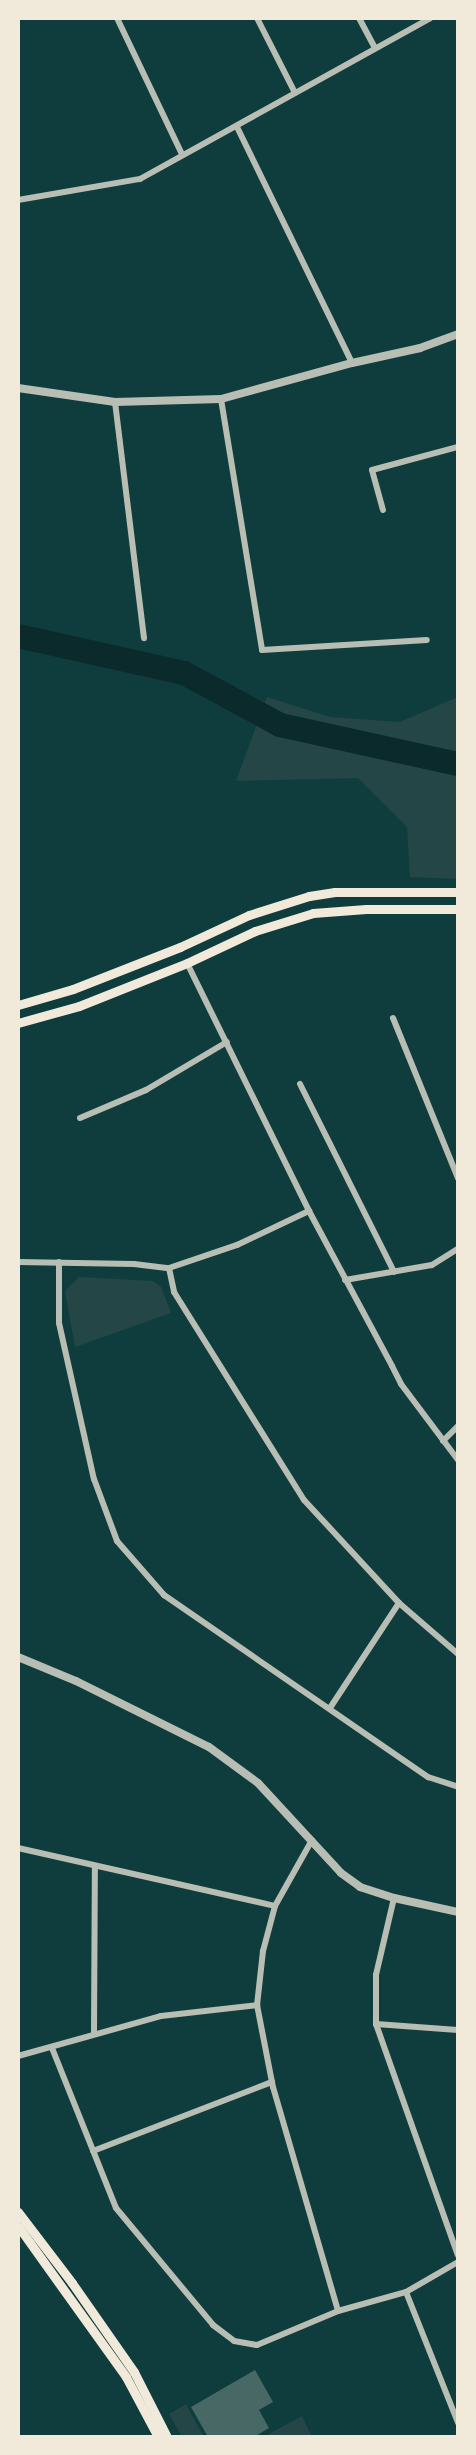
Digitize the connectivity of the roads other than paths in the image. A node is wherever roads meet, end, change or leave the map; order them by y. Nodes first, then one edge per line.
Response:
1 (117, 18) edge
2 (257, 18) edge
3 (360, 18) edge
4 (430, 18) edge
5 (375, 48) junction
6 (295, 93) junction
7 (237, 127) junction
8 (182, 154) junction
9 (18, 200) edge
10 (458, 334) edge
11 (352, 363) junction
12 (18, 388) edge
13 (221, 399) junction
14 (115, 402) junction
15 (458, 447) edge
16 (383, 510) dead end
17 (144, 638) dead end
18 (426, 640) dead end
19 (458, 892) edge
20 (458, 909) edge
21 (187, 963) junction
22 (18, 1005) edge
23 (393, 1018) dead end
24 (18, 1023) edge
25 (227, 1042) junction
26 (300, 1084) dead end
27 (80, 1118) dead end
28 (458, 1178) edge
29 (309, 1212) junction
30 (458, 1249) edge
31 (18, 1262) edge
32 (59, 1262) junction
33 (169, 1268) junction
34 (394, 1272) junction
35 (345, 1280) junction
36 (458, 1426) edge
37 (443, 1441) junction
38 (458, 1460) edge
39 (399, 1603) junction
40 (458, 1654) edge
41 (18, 1657) edge
42 (330, 1708) junction
43 (458, 1787) edge
44 (312, 1840) junction
45 (18, 1848) edge
46 (95, 1866) junction
47 (394, 1898) junction
48 (275, 1906) junction
49 (458, 1912) edge
50 (257, 2005) junction
51 (376, 2024) junction
52 (458, 2030) edge
53 (94, 2034) junction
54 (52, 2048) junction
55 (18, 2056) edge
56 (272, 2082) junction
57 (93, 2151) junction
58 (18, 2212) edge
59 (18, 2226) edge
60 (458, 2255) edge
61 (458, 2262) edge
62 (406, 2292) junction
63 (338, 2311) junction
64 (458, 2423) edge
65 (158, 2437) edge
66 (167, 2437) edge

1 - 8 street
2 - 6 street
3 - 5 street
4 - 5 street
5 - 6 street
6 - 7 street
7 - 8 street
7 - 11 street
8 - 9 street
10 - 11 street
11 - 13 street
12 - 14 street
13 - 14 street
13 - 18 street
14 - 17 street
15 - 16 street
19 - 22 main road
20 - 21 main road
21 - 24 main road
21 - 25 street
23 - 28 street
25 - 27 street
25 - 29 street
26 - 34 street
29 - 33 street
29 - 35 street
30 - 34 street
31 - 32 street
32 - 33 street
32 - 42 street
33 - 39 street
34 - 35 street
35 - 37 street
36 - 37 street
37 - 38 street
39 - 40 street
39 - 42 street
41 - 44 street
42 - 43 street
44 - 47 street
44 - 48 street
45 - 46 street
46 - 48 street
46 - 53 street
47 - 49 street
47 - 51 street
48 - 50 street
50 - 53 street
50 - 56 street
51 - 52 street
51 - 60 street
53 - 54 street
54 - 55 street
54 - 57 street
56 - 57 street
56 - 63 street
57 - 63 street
58 - 66 main road
59 - 65 main road
61 - 62 street
62 - 63 street
62 - 64 street

